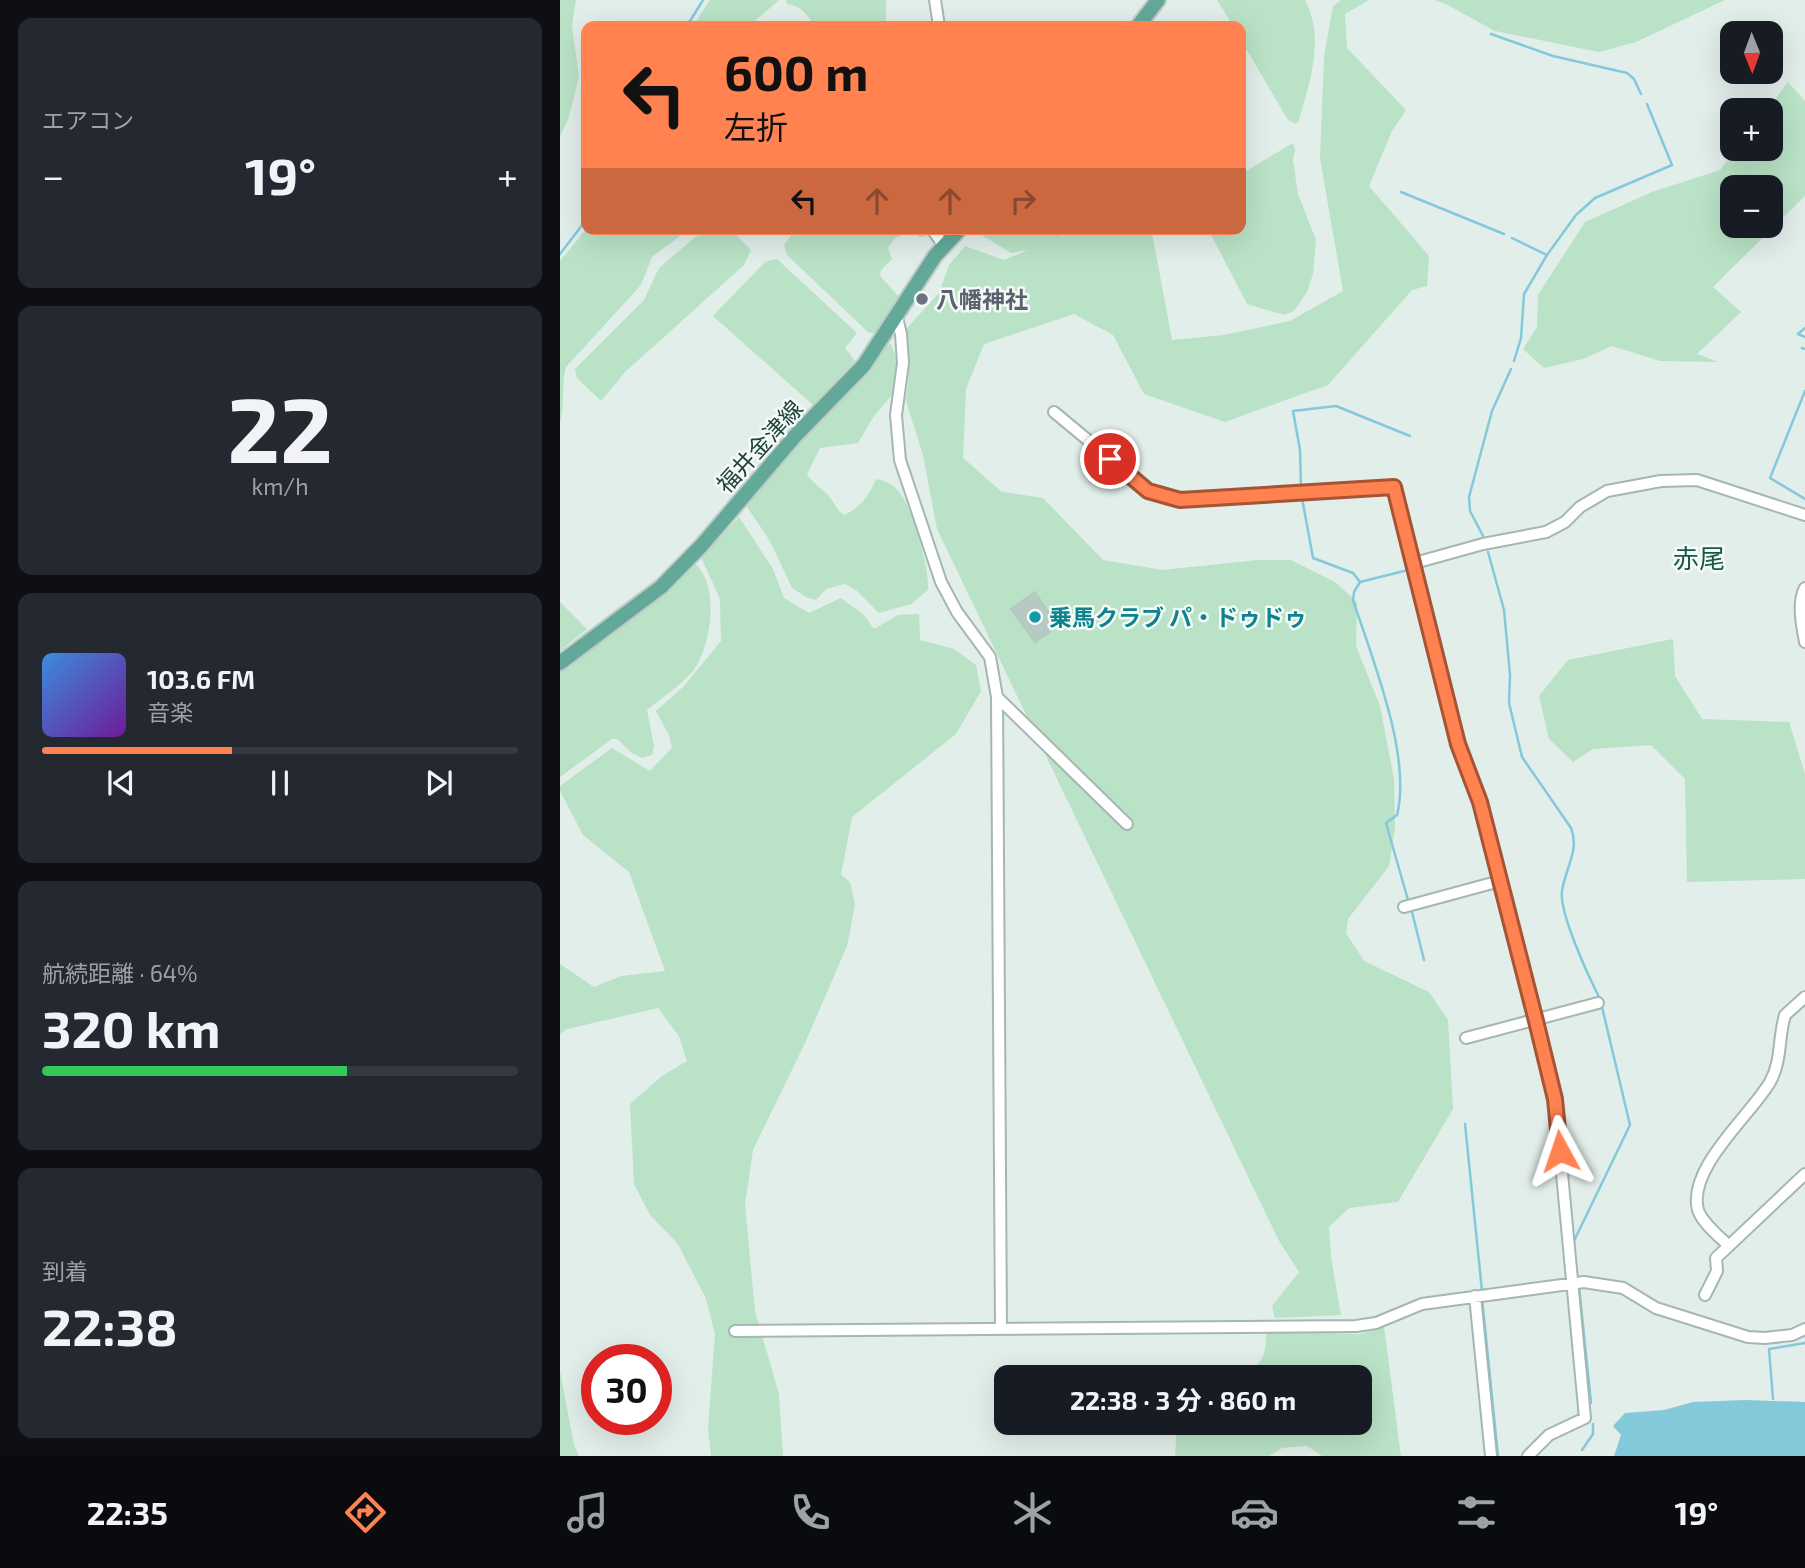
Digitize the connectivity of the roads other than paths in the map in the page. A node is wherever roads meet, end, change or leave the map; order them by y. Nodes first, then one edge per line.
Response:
1 (935, 0) edge
2 (1158, 0) edge
3 (938, 21) edge
4 (1142, 21) edge
5 (936, 235) edge
6 (954, 235) edge
7 (944, 246) junction
8 (897, 318) junction
9 (1054, 412) dead end
10 (1805, 515) edge
11 (1411, 564) junction
12 (1805, 588) edge
13 (1805, 642) edge
14 (560, 663) edge
15 (997, 697) junction
16 (1127, 824) dead end
17 (1500, 881) junction
18 (1405, 907) dead end
19 (1805, 997) edge
20 (1598, 1003) dead end
21 (1536, 1021) junction
22 (1466, 1038) dead end
23 (1805, 1174) edge
24 (1729, 1246) junction
25 (1572, 1283) junction
26 (1705, 1295) dead end
27 (1475, 1296) junction
28 (1000, 1329) junction
29 (1805, 1329) edge
30 (735, 1331) dead end
31 (1491, 1456) edge
32 (1528, 1456) edge

1 - 3 street
2 - 4 main road
5 - 7 street
6 - 7 main road, 福井金津線
7 - 8 main road, 福井金津線
8 - 14 main road, 福井金津線
8 - 15 street
9 - 11 street
10 - 11 street
11 - 17 street
12 - 13 street
15 - 16 street
15 - 28 street
17 - 18 street
17 - 21 street
19 - 24 street
20 - 21 street
21 - 22 street
21 - 25 street
23 - 24 street
24 - 26 street
25 - 27 street
25 - 29 street
25 - 32 street
27 - 28 street
27 - 31 street
28 - 30 street

